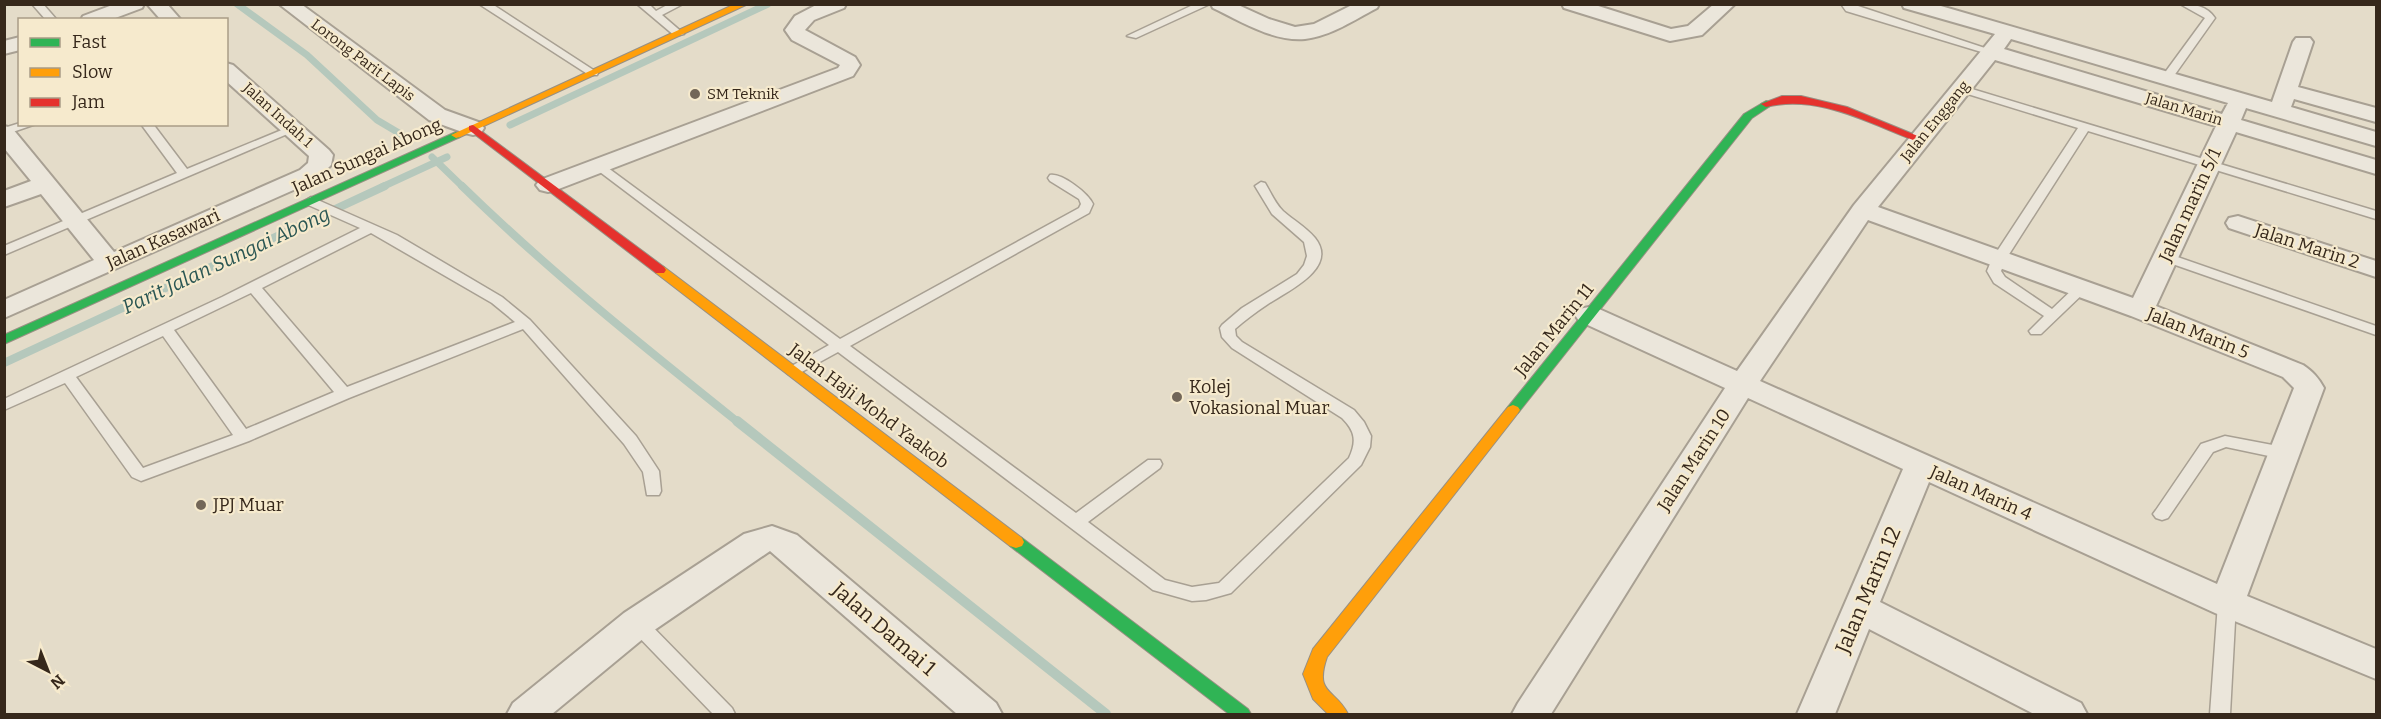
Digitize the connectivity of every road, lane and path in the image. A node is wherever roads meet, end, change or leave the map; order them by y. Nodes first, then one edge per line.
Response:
1 (37, 4) edge
2 (135, 4) edge
3 (156, 4) edge
4 (484, 4) edge
5 (642, 4) edge
6 (678, 4) edge
7 (744, 4) edge
8 (1205, 4) edge
9 (1220, 4) edge
10 (1370, 4) edge
11 (1571, 4) edge
12 (1725, 4) edge
13 (1846, 4) edge
14 (1911, 4) edge
15 (1953, 4) edge
16 (2185, 4) edge
17 (290, 5) edge
18 (830, 5) edge
19 (1980, 13) edge
20 (655, 15) junction
21 (50, 18) edge
22 (96, 18) edge
23 (170, 18) edge
24 (2007, 32) junction
25 (679, 34) junction
26 (1132, 36) dead end
27 (2303, 42) dead end
28 (1992, 52) junction
29 (228, 71) edge
30 (593, 73) junction
31 (2167, 78) junction
32 (1962, 89) junction
33 (2286, 90) junction
34 (2240, 99) junction
35 (2279, 111) junction
36 (2376, 116) edge
37 (2229, 123) junction
38 (27, 126) edge
39 (148, 126) edge
40 (2085, 126) junction
41 (472, 128) junction
42 (293, 129) junction
43 (1920, 139) junction
44 (2376, 139) edge
45 (7, 140) edge
46 (2210, 163) junction
47 (319, 165) joint
48 (600, 166) junction
49 (2376, 167) edge
50 (184, 174) junction
51 (1054, 178) dead end
52 (47, 183) junction
53 (548, 185) junction
54 (1261, 186) dead end
55 (4, 200) edge
56 (317, 204) junction
57 (1863, 210) junction
58 (2376, 215) edge
59 (75, 220) junction
60 (2238, 224) dead end
61 (371, 228) junction
62 (4, 251) edge
63 (2166, 256) junction
64 (1999, 259) junction
65 (110, 263) junction
66 (2376, 269) edge
67 (253, 287) junction
68 (2081, 288) junction
69 (4, 310) edge
70 (2141, 310) junction
71 (1589, 315) junction
72 (2053, 316) junction
73 (525, 323) junction
74 (166, 329) junction
75 (2036, 331) dead end
76 (2376, 331) edge
77 (4, 340) edge
78 (839, 344) junction
79 (793, 371) junction
80 (67, 375) junction
81 (1742, 385) junction
82 (344, 394) junction
83 (4, 405) edge
84 (243, 437) junction
85 (2283, 453) junction
86 (1154, 464) dead end
87 (1920, 466) junction
88 (653, 491) dead end
89 (2162, 514) dead end
90 (1076, 522) junction
91 (2227, 603) junction
92 (1860, 608) junction
93 (637, 623) junction
94 (2376, 664) edge
95 (526, 714) edge
96 (725, 714) edge
97 (983, 714) edge
98 (1242, 714) edge
99 (1340, 714) edge
100 (1531, 714) edge
101 (1816, 714) edge
102 (2068, 714) edge
103 (2220, 714) edge

1 - 21 lane
2 - 22 street
3 - 23 street
4 - 30 lane
5 - 20 lane
6 - 20 lane
7 - 25 street, Jalan Sungai Abong
8 - 26 lane
9 - 10 street
11 - 12 street
13 - 28 lane
14 - 19 street
15 - 19 street
16 - 31 lane
17 - 41 street, Lorong Parit Lapis
18 - 48 street
19 - 24 street
20 - 25 lane
24 - 28 street, Jalan Enggang
24 - 31 street
25 - 30 street, Jalan Sungai Abong
27 - 33 street
28 - 32 street, Jalan Enggang
28 - 37 street, Jalan Marin
29 - 42 street, Jalan Indah 1
30 - 41 street, Jalan Sungai Abong
31 - 34 street
32 - 40 lane
32 - 43 street, Jalan Enggang
33 - 35 street
33 - 36 street
34 - 35 street
34 - 37 street, Jalan marin 5/1
35 - 44 street
37 - 46 street, Jalan marin 5/1
37 - 49 street, Jalan Marin
38 - 45 lane
39 - 50 lane
40 - 46 lane
40 - 64 lane
41 - 53 street, Jalan Haji Mohd Yaakob
41 - 56 street, Jalan Sungai Abong
42 - 47 street, Jalan Indah 1
42 - 50 lane
43 - 57 street, Jalan Enggang
43 - 71 street, Jalan Marin 11
45 - 52 street
46 - 58 lane
46 - 63 street, Jalan marin 5/1
47 - 65 street, Jalan Kasawari
48 - 53 street
48 - 78 lane
50 - 59 lane
51 - 78 lane
52 - 55 street
52 - 59 street
53 - 79 street, Jalan Haji Mohd Yaakob
54 - 90 lane
56 - 61 lane
56 - 77 street, Jalan Sungai Abong
57 - 64 street, Jalan Marin 5
57 - 81 street, Jalan Marin 10
59 - 62 lane
59 - 65 street
60 - 66 street, Jalan Marin 2
61 - 67 lane
61 - 73 lane
63 - 70 street, Jalan marin 5/1
63 - 76 lane
64 - 68 street, Jalan Marin 5
64 - 72 lane
65 - 69 street, Jalan Kasawari
67 - 74 lane
67 - 82 lane
68 - 70 street, Jalan Marin 5
68 - 72 lane
70 - 85 street, Jalan Marin 5
71 - 81 street, Jalan Marin 4
71 - 99 street, Jalan Marin 11
72 - 75 lane
73 - 82 lane
73 - 88 lane
74 - 80 lane
74 - 84 lane
78 - 79 lane
78 - 90 lane
79 - 98 street, Jalan Haji Mohd Yaakob
80 - 83 lane
80 - 84 lane
81 - 87 street, Jalan Marin 4
81 - 100 street, Jalan Marin 10
82 - 84 lane
85 - 89 lane
85 - 91 street, Jalan Marin 5
86 - 90 lane
87 - 91 street, Jalan Marin 4
87 - 92 street, Jalan Marin 12
91 - 94 street, Jalan Marin 4
91 - 103 lane
92 - 101 street, Jalan Marin 12
92 - 102 street
93 - 95 street
93 - 96 lane
93 - 97 street, Jalan Damai 1

